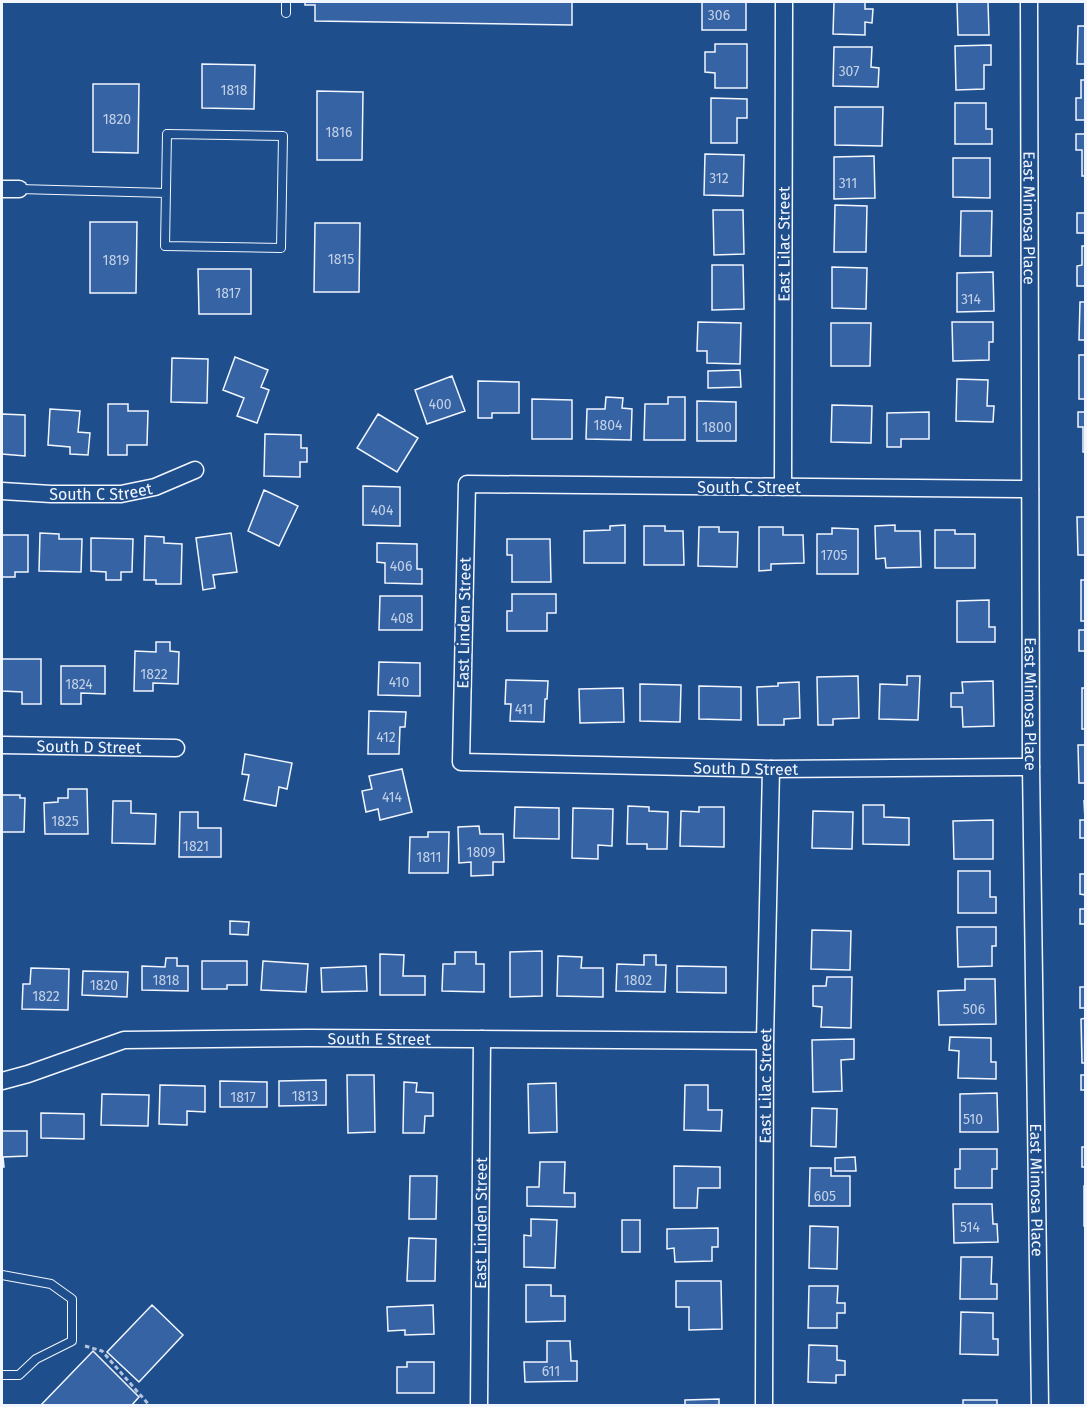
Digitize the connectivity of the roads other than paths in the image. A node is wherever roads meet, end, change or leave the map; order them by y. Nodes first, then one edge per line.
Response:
1 (286, 2) edge
2 (784, 2) edge
3 (1029, 2) edge
4 (286, 13) dead end
5 (2, 189) edge
6 (19, 189) joint
7 (166, 193) junction
8 (195, 470) dead end
9 (467, 484) joint
10 (783, 487) junction
11 (1030, 489) junction
12 (2, 490) edge
13 (2, 745) edge
14 (176, 748) dead end
15 (461, 762) joint
16 (1031, 767) junction
17 (771, 769) junction
18 (482, 1039) junction
19 (765, 1041) junction
20 (2, 1081) edge
21 (2, 1275) edge
22 (2, 1375) edge
23 (479, 1406) edge
24 (764, 1406) edge
25 (1040, 1406) edge

1 - 4 lane
2 - 10 street, East Lilac Street
3 - 11 street, East Mimosa Place
5 - 6 street
6 - 7 lane
7 - 7 lane
8 - 12 street, South C Street
9 - 10 street, South C Street
9 - 15 street, East Linden Street
10 - 11 street, South C Street
11 - 16 street, East Mimosa Place
13 - 14 street, South D Street
15 - 17 street, South D Street
16 - 17 street, South D Street
16 - 25 street, East Mimosa Place
17 - 19 street, East Lilac Street
18 - 19 street, South E Street
18 - 20 street, South E Street
18 - 23 street, East Linden Street
19 - 24 street, East Lilac Street
21 - 22 lane

